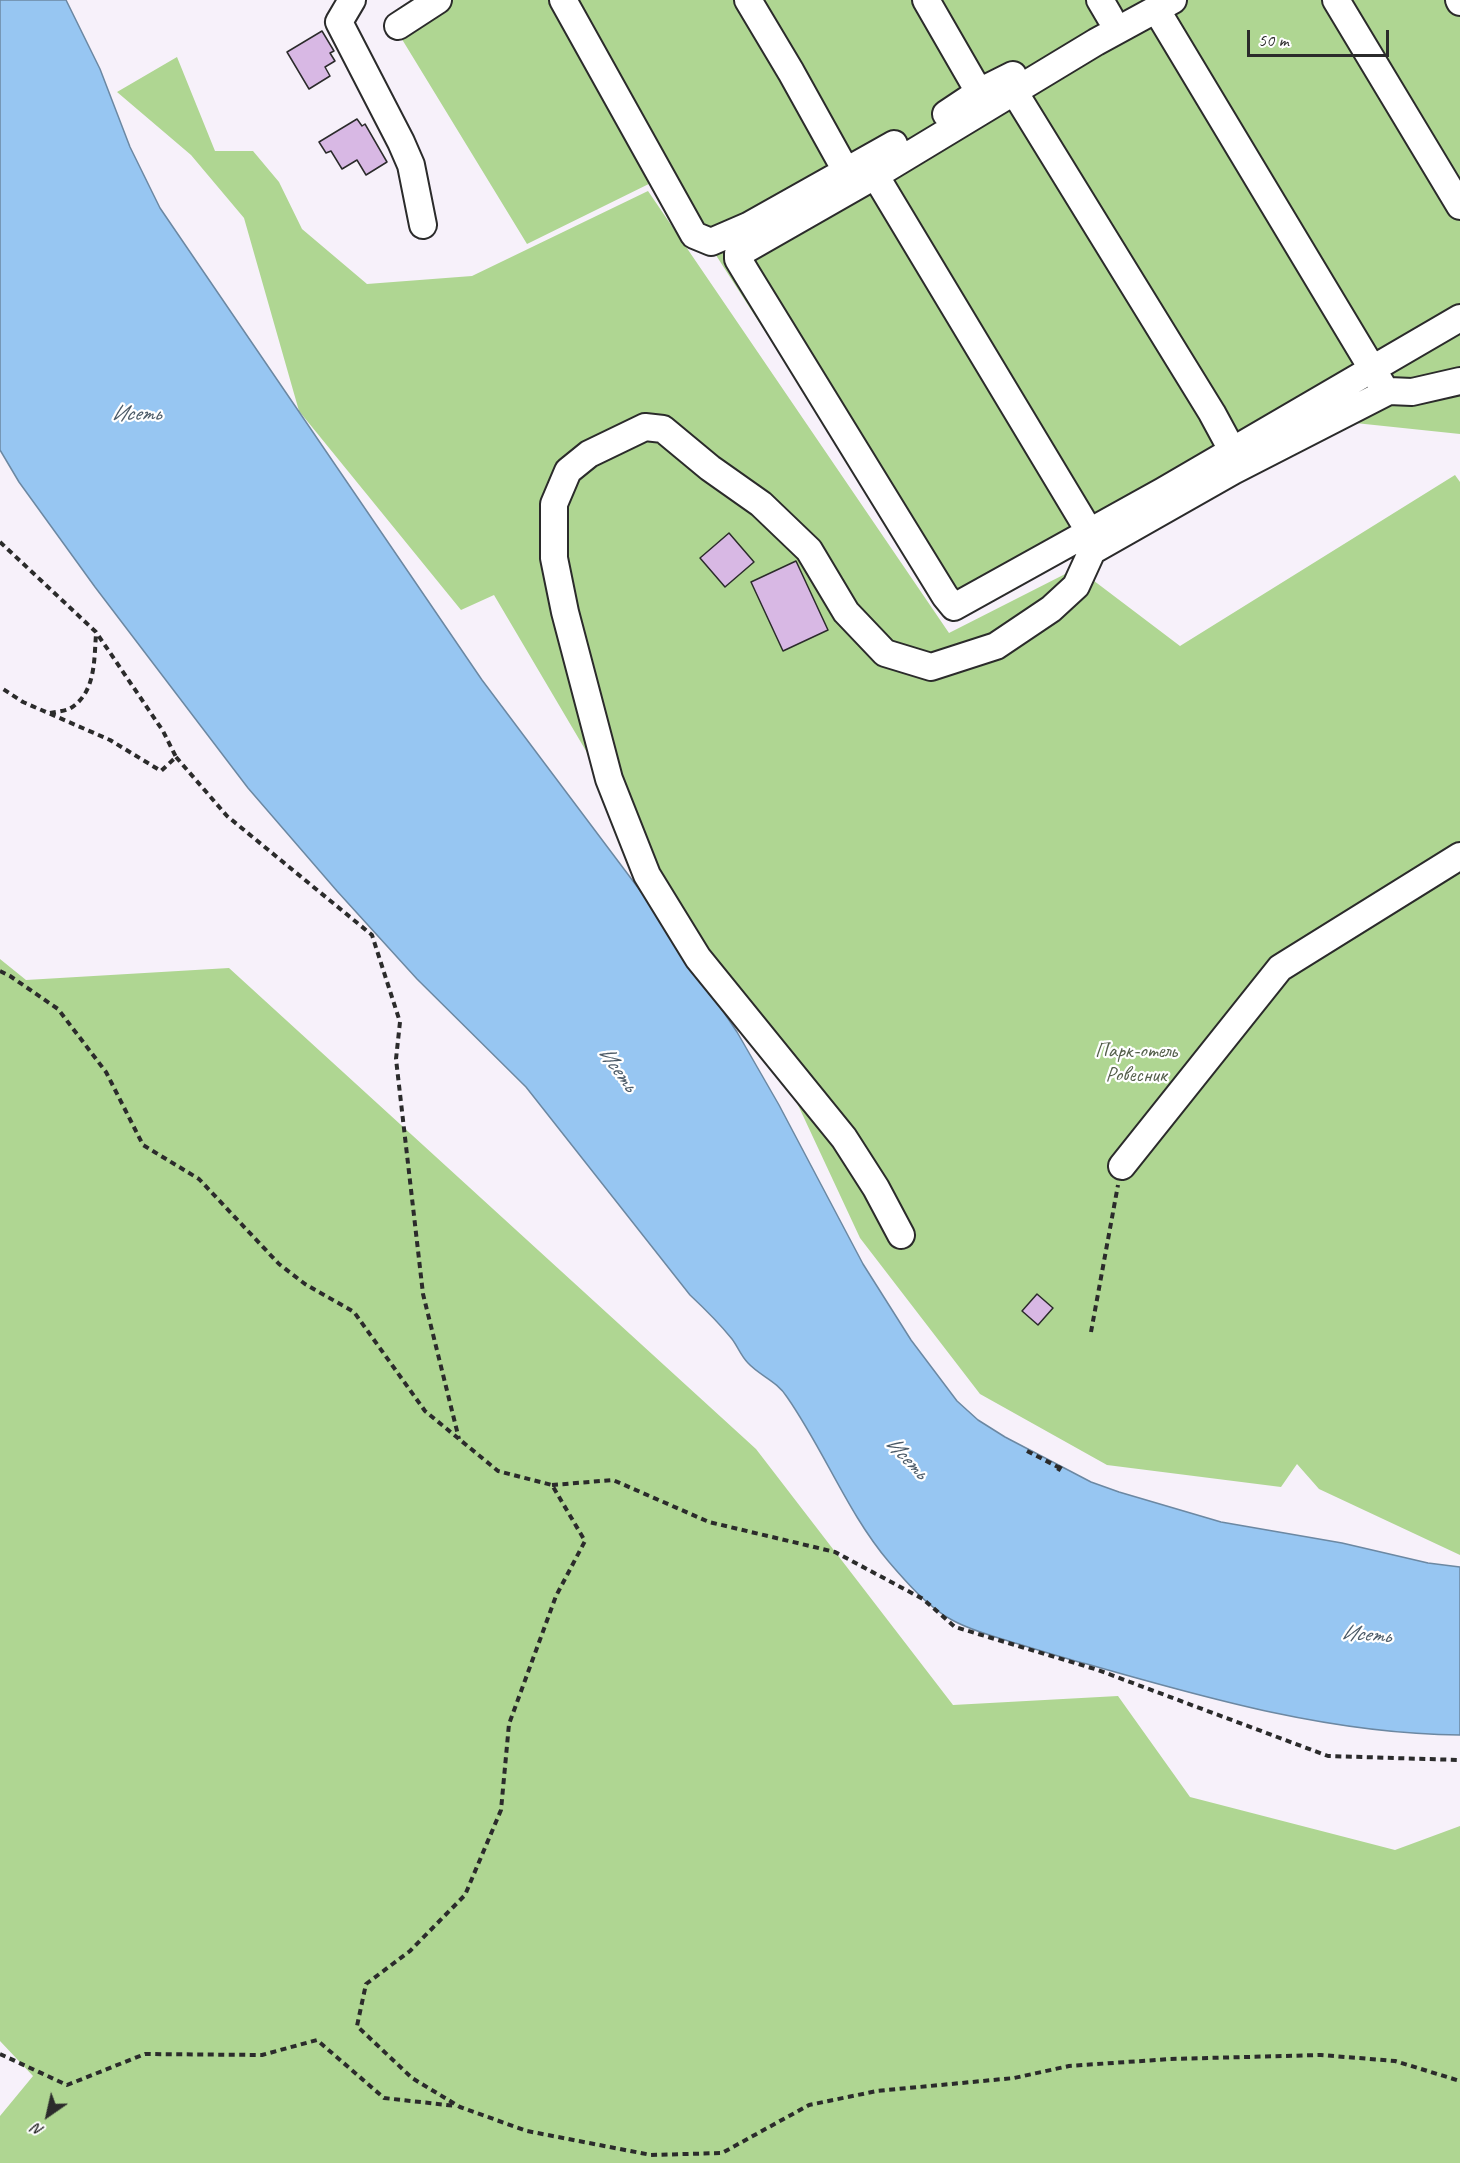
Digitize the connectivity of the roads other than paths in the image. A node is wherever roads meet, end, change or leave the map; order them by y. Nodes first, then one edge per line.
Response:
1 (352, 0) edge
2 (438, 0) edge
3 (564, 0) edge
4 (748, 0) edge
5 (926, 0) edge
6 (1336, 0) edge
7 (1156, 3) edge
8 (1105, 9) edge
9 (399, 26) dead end
10 (979, 92) junction
11 (1015, 93) junction
12 (846, 171) junction
13 (875, 175) junction
14 (1460, 206) edge
15 (423, 225) dead end
16 (1460, 318) edge
17 (1374, 370) junction
18 (1460, 381) edge
19 (1389, 391) junction
20 (1232, 450) junction
21 (1089, 531) junction
22 (1460, 856) edge
23 (1122, 1166) road end
24 (901, 1235) dead end

1 - 15 street
2 - 9 street
3 - 12 street
4 - 12 street
5 - 10 street
6 - 14 street
7 - 8 street
7 - 11 street
7 - 17 street
8 - 10 street
10 - 12 street
11 - 13 street
11 - 20 street
13 - 21 street
13 - 21 street
16 - 17 street
17 - 19 street
17 - 20 street
18 - 19 street
19 - 24 street
20 - 21 street
22 - 23 street

